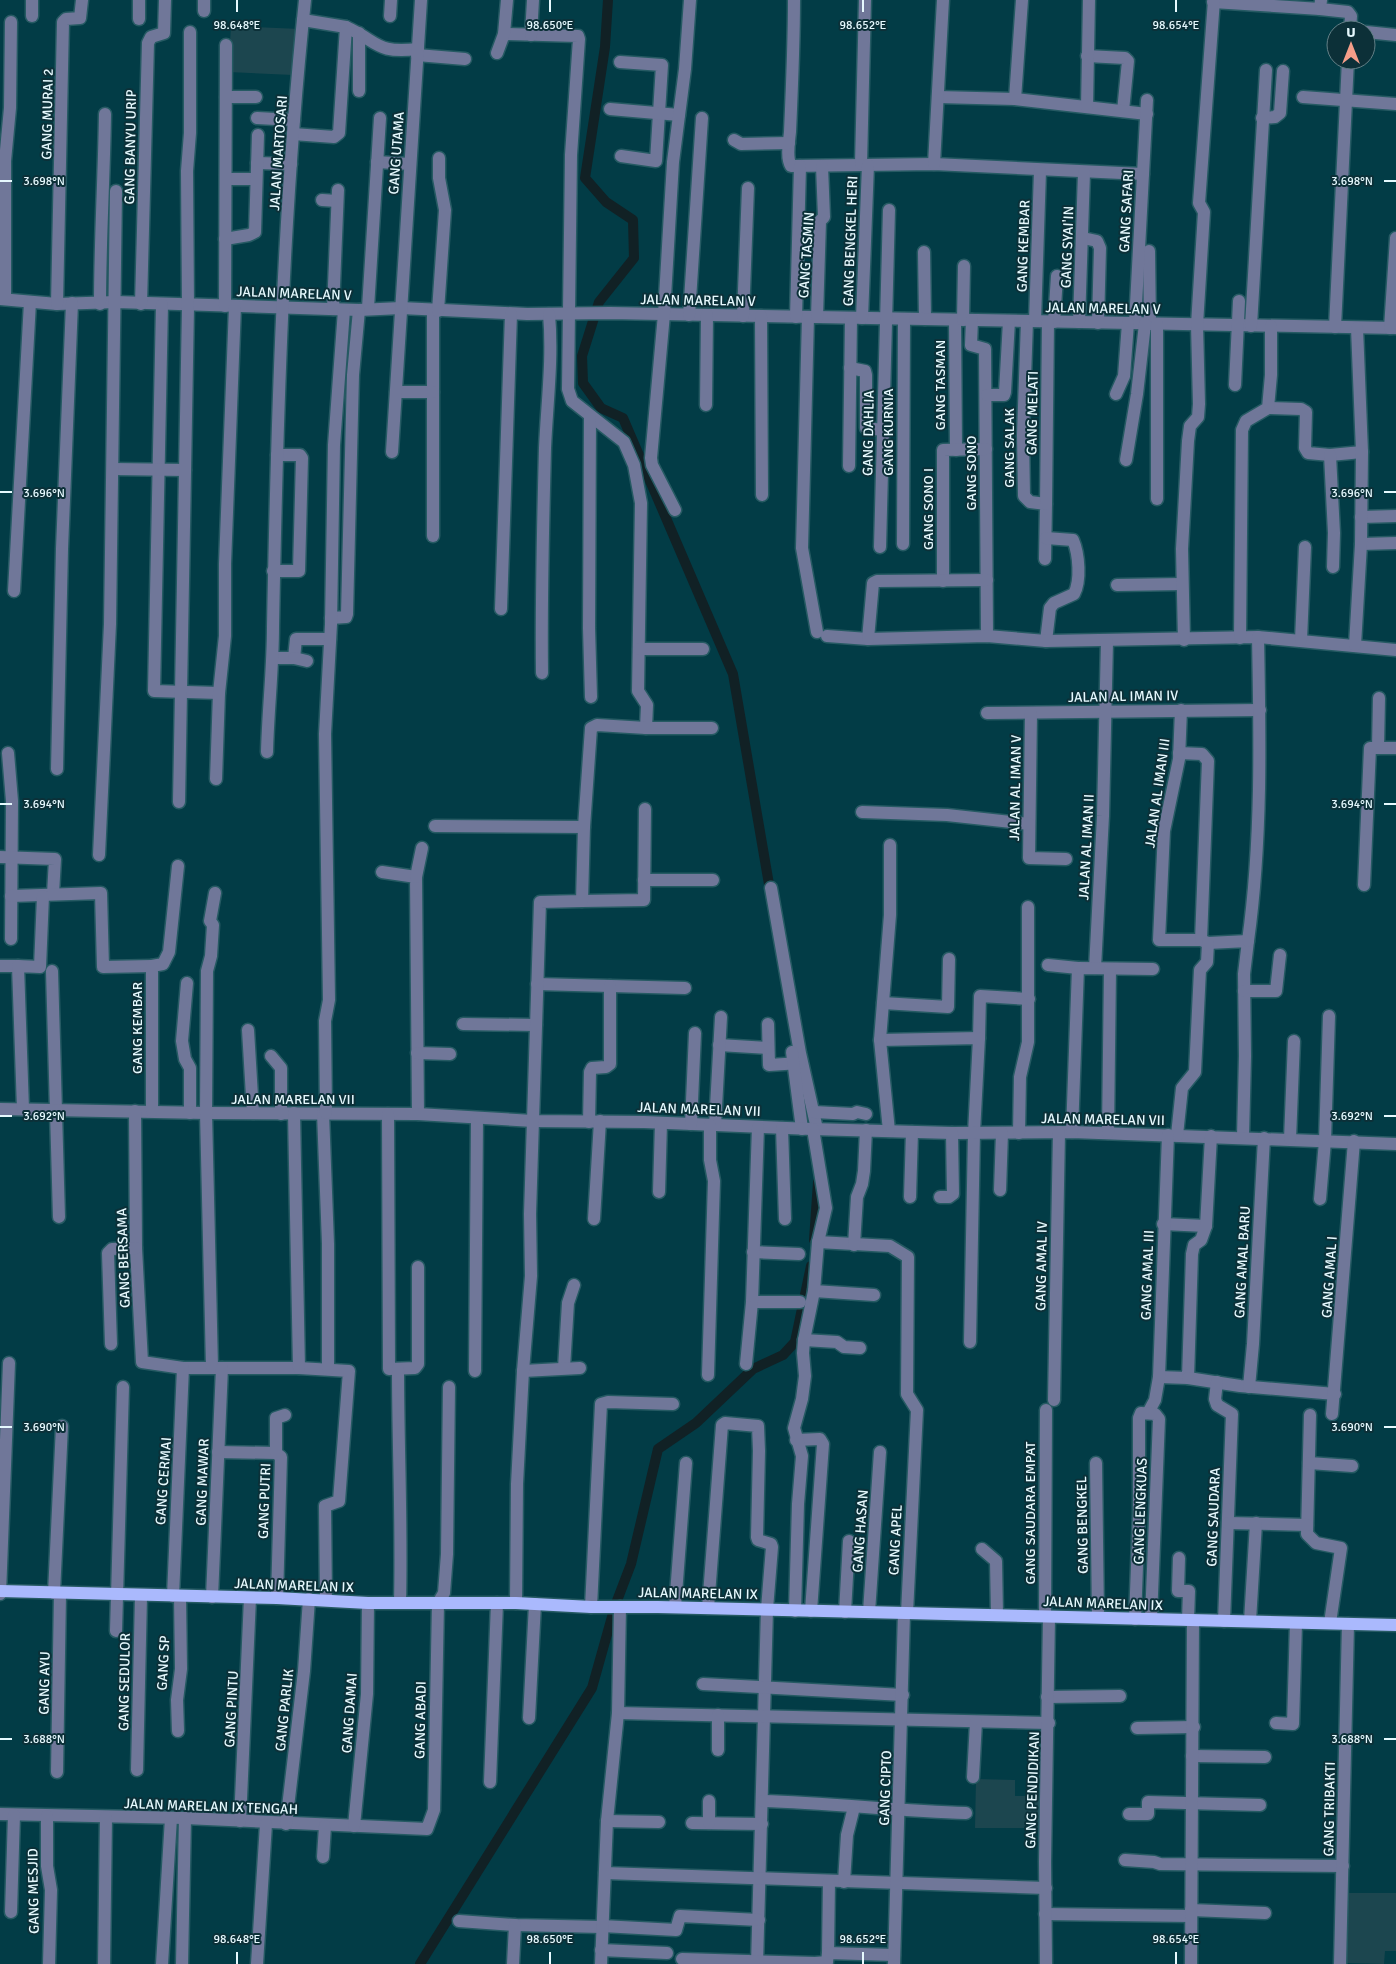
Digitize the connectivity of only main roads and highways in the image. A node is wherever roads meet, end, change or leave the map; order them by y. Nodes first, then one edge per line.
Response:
1 (0, 1592) edge
2 (1396, 1625) edge

1 - 2 main road, JALAN MARELAN IX

